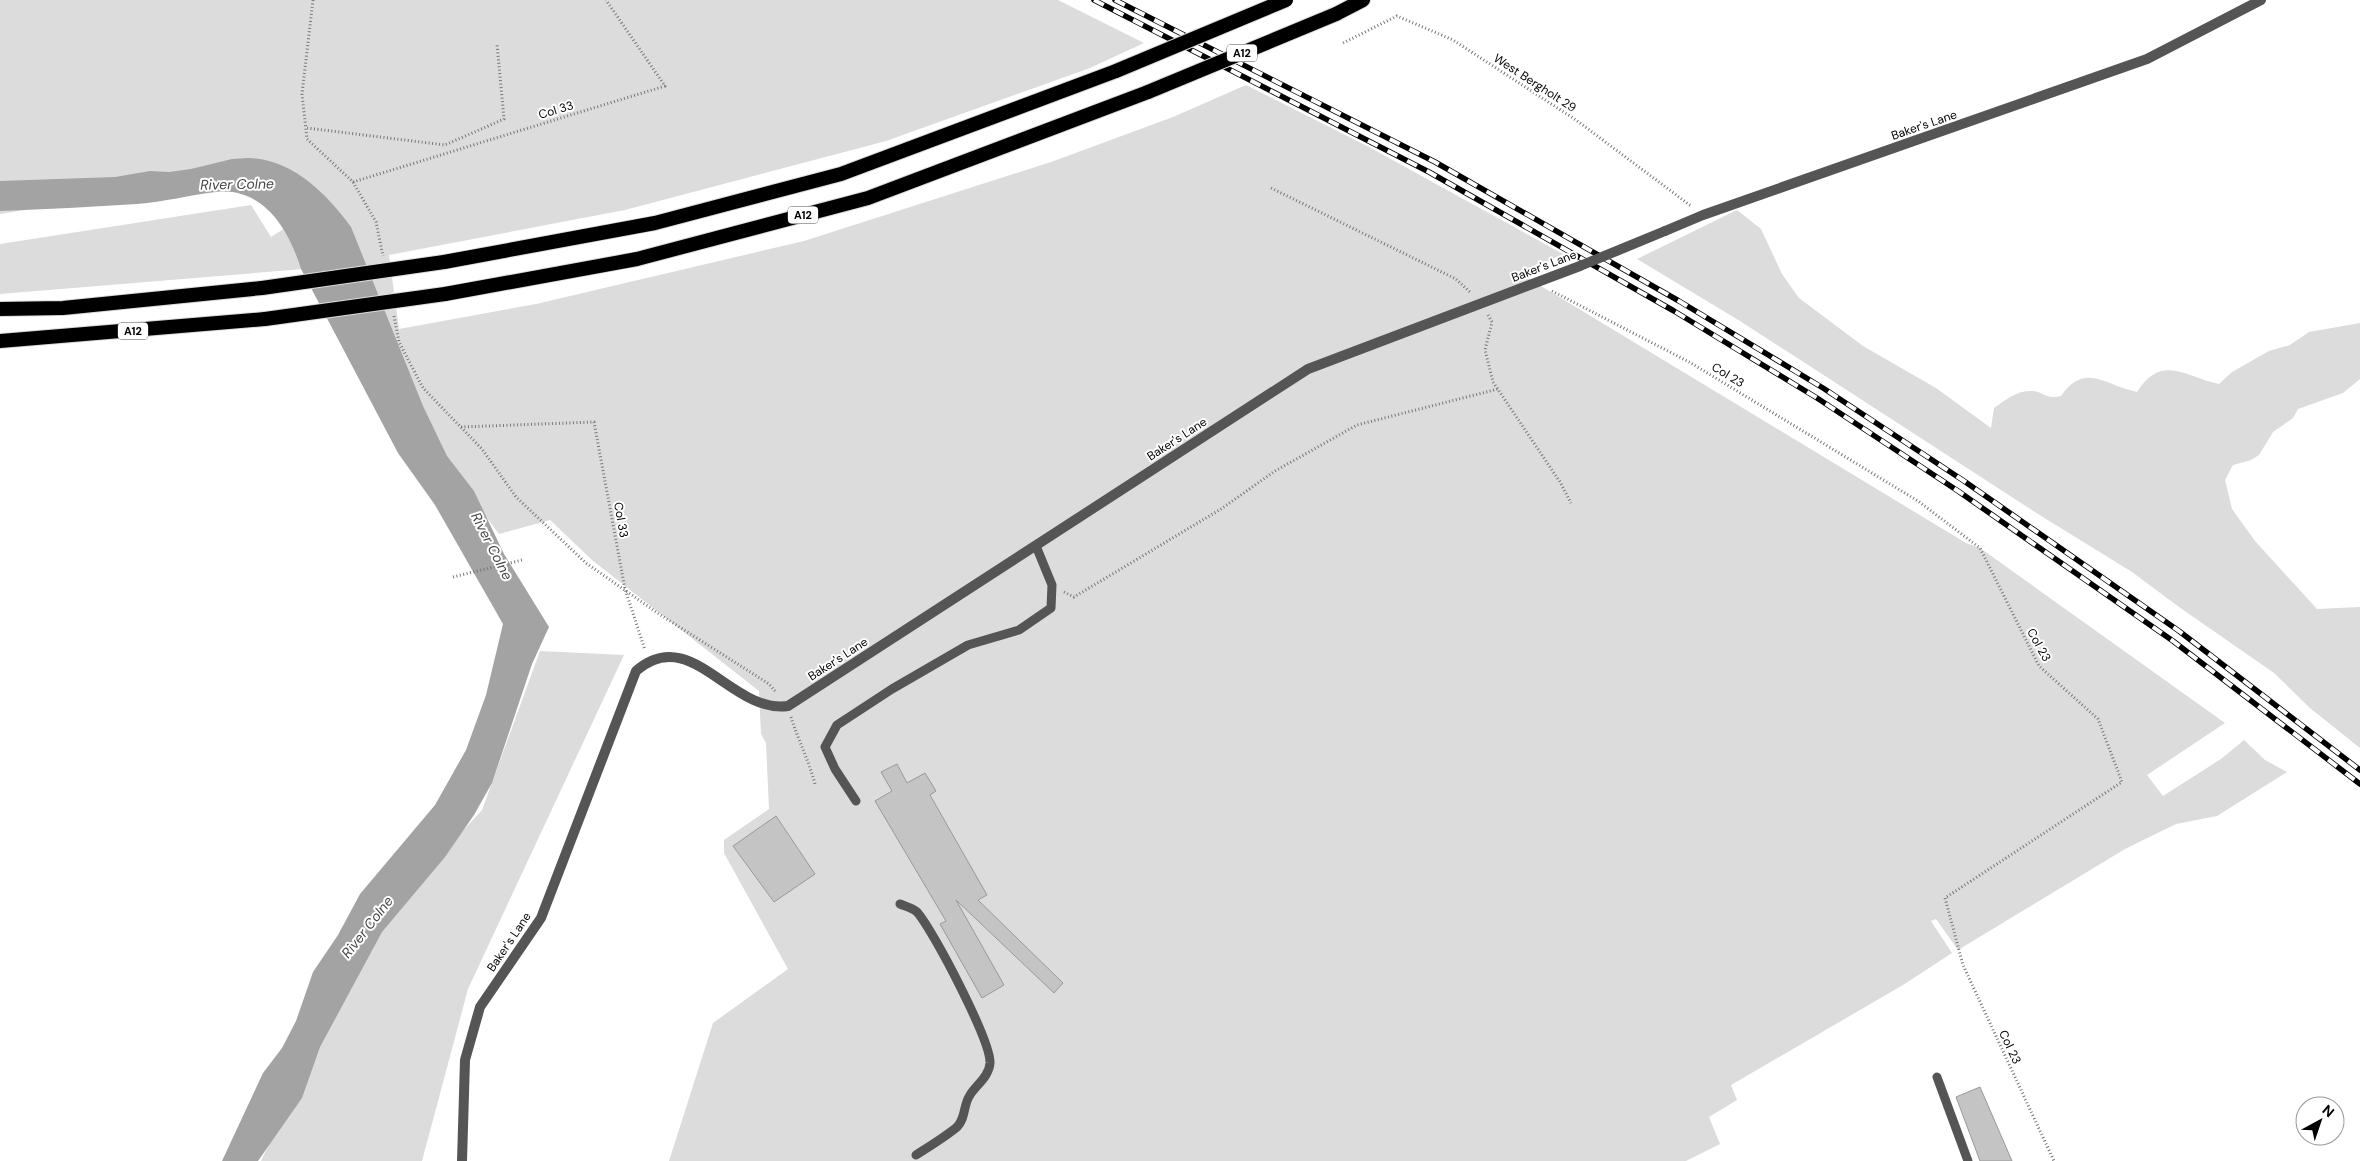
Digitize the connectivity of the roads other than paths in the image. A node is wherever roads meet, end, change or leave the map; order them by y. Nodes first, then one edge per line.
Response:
1 (1286, 0) edge
2 (1364, 0) edge
3 (2261, 0) edge
4 (0, 309) edge
5 (0, 341) edge
6 (1036, 546) junction
7 (856, 801) dead end
8 (900, 904) dead end
9 (1937, 1078) dead end
10 (916, 1155) dead end
11 (462, 1161) edge
12 (1968, 1161) edge

1 - 4 highway, A12, bridge
2 - 5 highway, A12, bridge
3 - 6 street, Baker's Lane, bridge
6 - 7 lane
6 - 11 street, Baker's Lane
8 - 10 lane
9 - 12 lane

